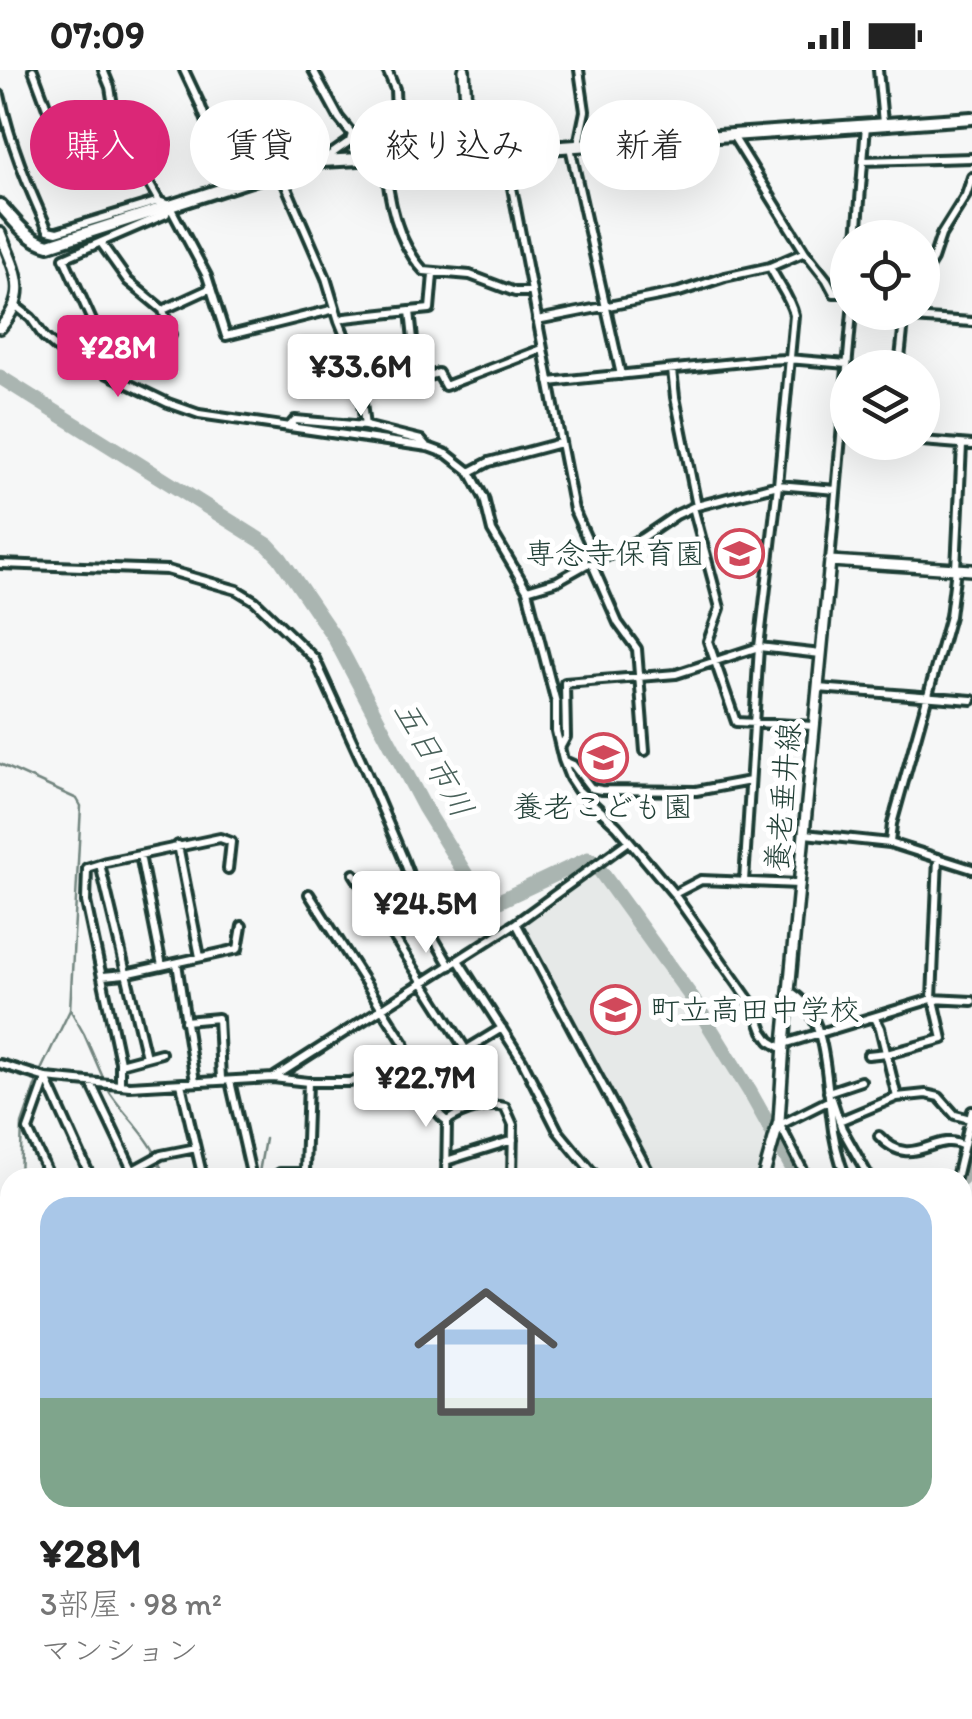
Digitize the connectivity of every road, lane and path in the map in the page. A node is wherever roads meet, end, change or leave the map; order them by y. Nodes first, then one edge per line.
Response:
1 (33, 70) edge
2 (103, 70) edge
3 (184, 70) edge
4 (313, 70) edge
5 (386, 70) edge
6 (464, 70) edge
7 (580, 70) edge
8 (878, 70) edge
9 (0, 95) edge
10 (44, 100) edge
11 (112, 100) edge
12 (196, 100) edge
13 (395, 100) edge
14 (466, 100) edge
15 (972, 118) edge
16 (882, 123) junction
17 (866, 125) junction
18 (350, 132) edge
19 (732, 135) junction
20 (574, 145) junction
21 (560, 146) edge
22 (972, 158) edge
23 (863, 161) junction
24 (972, 177) edge
25 (156, 190) edge
26 (215, 190) edge
27 (287, 190) edge
28 (387, 190) edge
29 (512, 190) edge
30 (164, 203) junction
31 (0, 205) edge
32 (858, 220) edge
33 (0, 233) edge
34 (940, 238) edge
35 (101, 243) junction
36 (805, 252) junction
37 (770, 267) junction
38 (433, 274) junction
39 (830, 285) edge
40 (211, 288) junction
41 (532, 292) junction
42 (16, 306) junction
43 (606, 307) junction
44 (336, 309) junction
45 (163, 310) junction
46 (410, 312) junction
47 (940, 319) edge
48 (537, 320) junction
49 (339, 321) junction
50 (93, 322) dead end
51 (972, 322) edge
52 (0, 328) edge
53 (131, 347) dead end
54 (542, 349) junction
55 (788, 359) junction
56 (830, 363) edge
57 (672, 370) junction
58 (621, 375) junction
59 (421, 379) junction
60 (549, 382) junction
61 (359, 384) junction
62 (364, 426) junction
63 (288, 427) junction
64 (560, 443) junction
65 (940, 443) edge
66 (962, 445) junction
67 (972, 445) edge
68 (428, 448) junction
69 (840, 460) edge
70 (470, 472) junction
71 (778, 485) junction
72 (836, 490) junction
73 (695, 507) junction
74 (830, 561) junction
75 (595, 563) junction
76 (0, 564) edge
77 (956, 569) junction
78 (972, 570) edge
79 (527, 590) junction
80 (759, 648) junction
81 (821, 654) junction
82 (715, 661) junction
83 (640, 678) junction
84 (818, 688) junction
85 (930, 696) junction
86 (972, 700) edge
87 (754, 722) junction
88 (815, 726) junction
89 (560, 748) junction
90 (645, 751) dead end
91 (563, 760) junction
92 (750, 781) junction
93 (805, 834) junction
94 (629, 841) junction
95 (890, 843) junction
96 (178, 845) junction
97 (140, 854) junction
98 (938, 858) junction
99 (100, 864) junction
100 (228, 869) dead end
101 (972, 869) edge
102 (354, 874) dead end
103 (744, 880) junction
104 (800, 884) junction
105 (309, 894) dead end
106 (674, 894) junction
107 (516, 923) junction
108 (242, 926) dead end
109 (200, 958) junction
110 (458, 960) junction
111 (178, 963) junction
112 (162, 966) junction
113 (450, 966) junction
114 (125, 974) junction
115 (103, 976) junction
116 (422, 984) junction
117 (790, 991) junction
118 (933, 999) junction
119 (972, 1001) edge
120 (381, 1010) junction
121 (875, 1018) junction
122 (185, 1021) junction
123 (502, 1028) junction
124 (820, 1034) junction
125 (784, 1047) junction
126 (161, 1053) dead end
127 (887, 1053) junction
128 (868, 1055) dead end
129 (146, 1057) junction
130 (0, 1064) edge
131 (120, 1064) junction
132 (411, 1072) junction
133 (46, 1078) junction
134 (273, 1078) junction
135 (226, 1080) junction
136 (861, 1081) dead end
137 (90, 1082) junction
138 (195, 1082) junction
139 (308, 1082) junction
140 (182, 1084) junction
141 (120, 1085) junction
142 (829, 1096) junction
143 (898, 1097) junction
144 (971, 1115) edge
145 (446, 1121) junction
146 (839, 1122) junction
147 (779, 1126) junction
148 (879, 1136) dead end
149 (513, 1140) junction
150 (963, 1146) junction
151 (196, 1148) junction
152 (446, 1161) junction
153 (45, 1168) edge
154 (86, 1168) edge
155 (131, 1168) edge
156 (143, 1168) edge
157 (201, 1168) edge
158 (249, 1168) edge
159 (307, 1168) edge
160 (446, 1168) edge
161 (510, 1168) edge
162 (589, 1168) edge
163 (647, 1168) edge
164 (766, 1168) edge
165 (802, 1168) edge
166 (843, 1168) edge
167 (864, 1168) edge
168 (958, 1168) edge

1 - 10 street
2 - 11 street
3 - 12 street
4 - 18 street
5 - 13 street
6 - 14 main road
7 - 20 street
8 - 16 street
9 - 30 street
15 - 16 main road
16 - 17 main road
17 - 19 main road
17 - 23 street
19 - 20 main road
19 - 36 street
20 - 21 main road
20 - 43 street
22 - 23 street
23 - 32 street
24 - 34 street
25 - 30 street
26 - 30 main road
27 - 44 street
28 - 38 street
29 - 41 street
30 - 31 main road
30 - 35 street
30 - 40 street
33 - 42 main road
35 - 45 street
35 - 50 street
36 - 37 street
36 - 39 street
37 - 43 street
37 - 55 street
38 - 41 street
38 - 46 street
40 - 44 street
40 - 45 street
41 - 48 street
42 - 52 main road
42 - 63 street
43 - 48 street
43 - 58 street
44 - 49 street
45 - 53 street
46 - 49 street
46 - 59 street
47 - 51 street
48 - 54 street
49 - 61 street
54 - 59 street
54 - 60 street
55 - 56 street
55 - 57 street
55 - 71 street
57 - 58 street
57 - 73 street
58 - 60 street
59 - 61 street
60 - 64 street
61 - 62 street
62 - 63 street
62 - 68 street
63 - 68 street
64 - 70 street
64 - 75 street
65 - 66 street
66 - 67 street
66 - 77 street
68 - 70 street
69 - 72 street
70 - 79 street
71 - 72 street
71 - 73 street
71 - 80 street
72 - 74 street
73 - 75 street
73 - 82 street
74 - 77 main road
74 - 81 main road, 養老垂井線
75 - 79 street
75 - 83 street
76 - 113 street
77 - 78 main road
77 - 85 street
79 - 89 street
80 - 81 street
80 - 82 street
80 - 87 street
81 - 84 main road, 養老垂井線
82 - 83 street
82 - 87 street
83 - 89 street
83 - 90 street
84 - 85 street
84 - 88 main road, 養老垂井線
85 - 86 street
85 - 95 street
87 - 88 street
87 - 92 street
88 - 93 main road, 養老垂井線
89 - 91 street
91 - 92 street
91 - 94 street
92 - 103 street
93 - 95 street
93 - 104 main road, 養老垂井線
94 - 106 street
94 - 107 street
95 - 98 street
96 - 97 street
96 - 100 street
96 - 109 street
97 - 99 street
97 - 112 street
98 - 101 street
98 - 118 street
99 - 114 street
99 - 115 street
102 - 116 street
103 - 104 street
103 - 106 street
104 - 117 main road, 養老垂井線
105 - 120 street
106 - 125 street
107 - 110 street
107 - 163 street
108 - 109 street
109 - 111 street
110 - 113 street
110 - 123 street
111 - 112 street
111 - 122 street
112 - 114 street
113 - 116 street
114 - 115 street
114 - 129 street
115 - 131 street
116 - 120 street
116 - 123 street
117 - 124 street
117 - 125 main road, 養老垂井線
118 - 119 street
118 - 121 street
118 - 127 street
120 - 132 street
120 - 134 street
121 - 124 street
121 - 127 street
122 - 135 street
122 - 138 street
123 - 162 street
124 - 125 street
124 - 142 street
125 - 147 main road, 養老垂井線
126 - 129 street
127 - 128 street
127 - 143 street
129 - 131 street
130 - 133 street
131 - 141 street
132 - 139 street
132 - 145 street
133 - 137 street
133 - 153 street
133 - 154 street
134 - 135 street
134 - 139 street
135 - 138 street
135 - 158 street
136 - 142 street
137 - 141 street
137 - 155 street
138 - 140 street
139 - 159 street
140 - 141 street
140 - 151 street
142 - 146 street
142 - 147 street
142 - 166 street
143 - 144 street
143 - 146 street
144 - 150 street
145 - 149 street
145 - 152 street
146 - 167 street
147 - 164 main road, 養老垂井線
147 - 165 street
148 - 150 street
149 - 152 street
149 - 161 street
150 - 168 street
151 - 156 street
151 - 157 street
152 - 160 street

